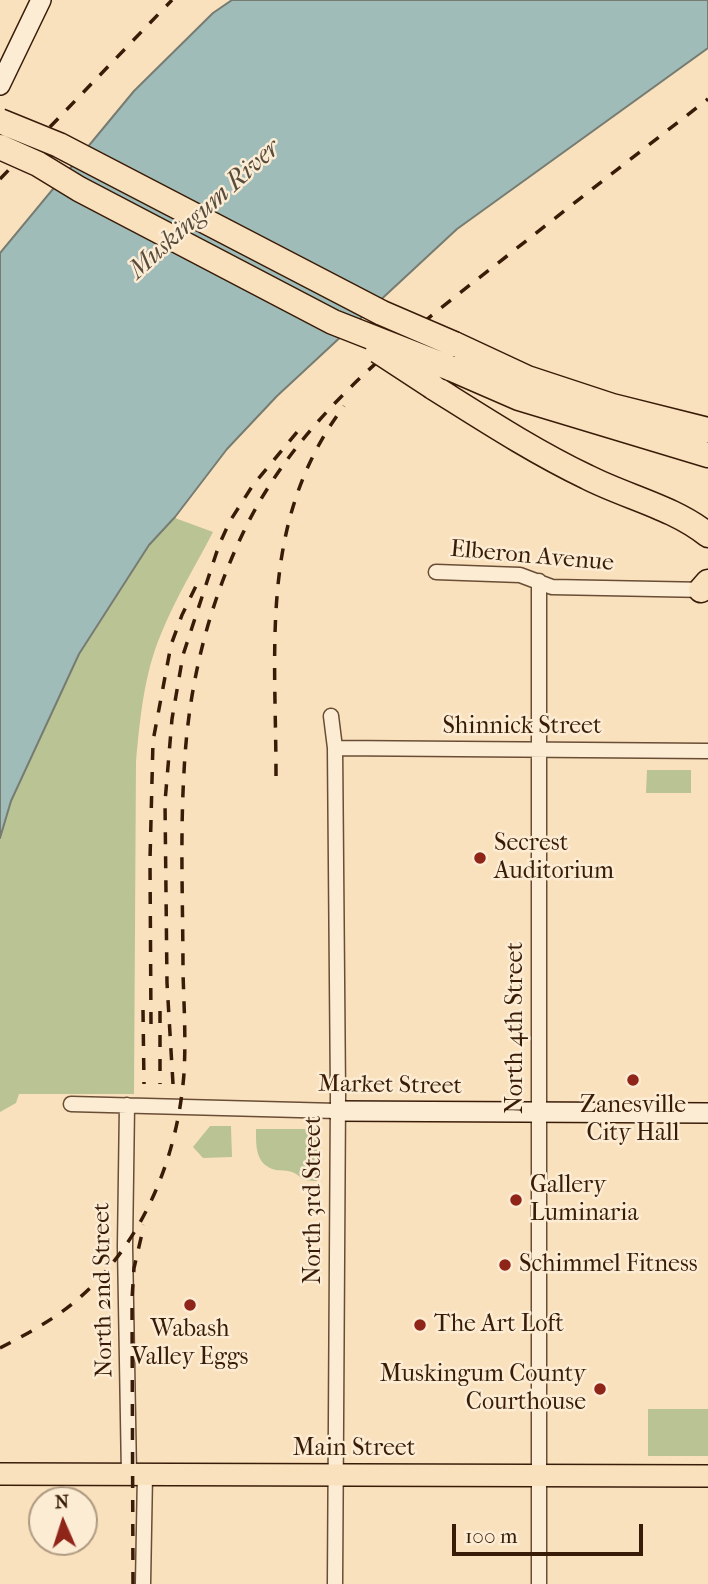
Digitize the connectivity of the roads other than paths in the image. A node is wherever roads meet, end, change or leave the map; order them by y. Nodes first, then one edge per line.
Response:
1 (41, 0) edge
2 (0, 85) edge
3 (0, 121) edge
4 (0, 147) edge
5 (333, 322) junction
6 (452, 356) junction
7 (708, 430) edge
8 (708, 455) edge
9 (708, 535) edge
10 (436, 572) dead end
11 (539, 582) junction
12 (706, 587) edge
13 (331, 716) dead end
14 (335, 748) junction
15 (539, 749) junction
16 (708, 751) edge
17 (71, 1104) dead end
18 (127, 1105) junction
19 (337, 1111) junction
20 (539, 1111) junction
21 (708, 1113) edge
22 (0, 1474) edge
23 (137, 1474) junction
24 (335, 1475) junction
25 (538, 1475) junction
26 (708, 1476) edge
27 (144, 1584) edge
28 (335, 1584) edge
29 (539, 1584) edge

1 - 2 street
3 - 6 highway, bridge
4 - 5 highway, bridge
5 - 6 highway, bridge
5 - 9 highway, bridge
6 - 7 highway
6 - 8 highway
10 - 11 street, Elberon Avenue
11 - 12 street, Elberon Avenue
11 - 15 street, North 4th Street
13 - 14 street, North 3rd Street
14 - 15 street, Shinnick Street
14 - 19 street, North 3rd Street
15 - 16 street, Shinnick Street
15 - 20 street, North 4th Street
17 - 18 street, Market Street
18 - 19 street, Market Street
18 - 23 street, North 2nd Street
19 - 20 street, Market Street
19 - 24 street, North 3rd Street
20 - 21 street, Market Street
20 - 25 street, North 4th Street
22 - 23 main road, Main Street
23 - 24 main road, Main Street
23 - 27 street, North 2nd Street
24 - 25 main road, Main Street
24 - 28 street, North 3rd Street
25 - 26 main road, Main Street
25 - 29 street, North 4th Street

